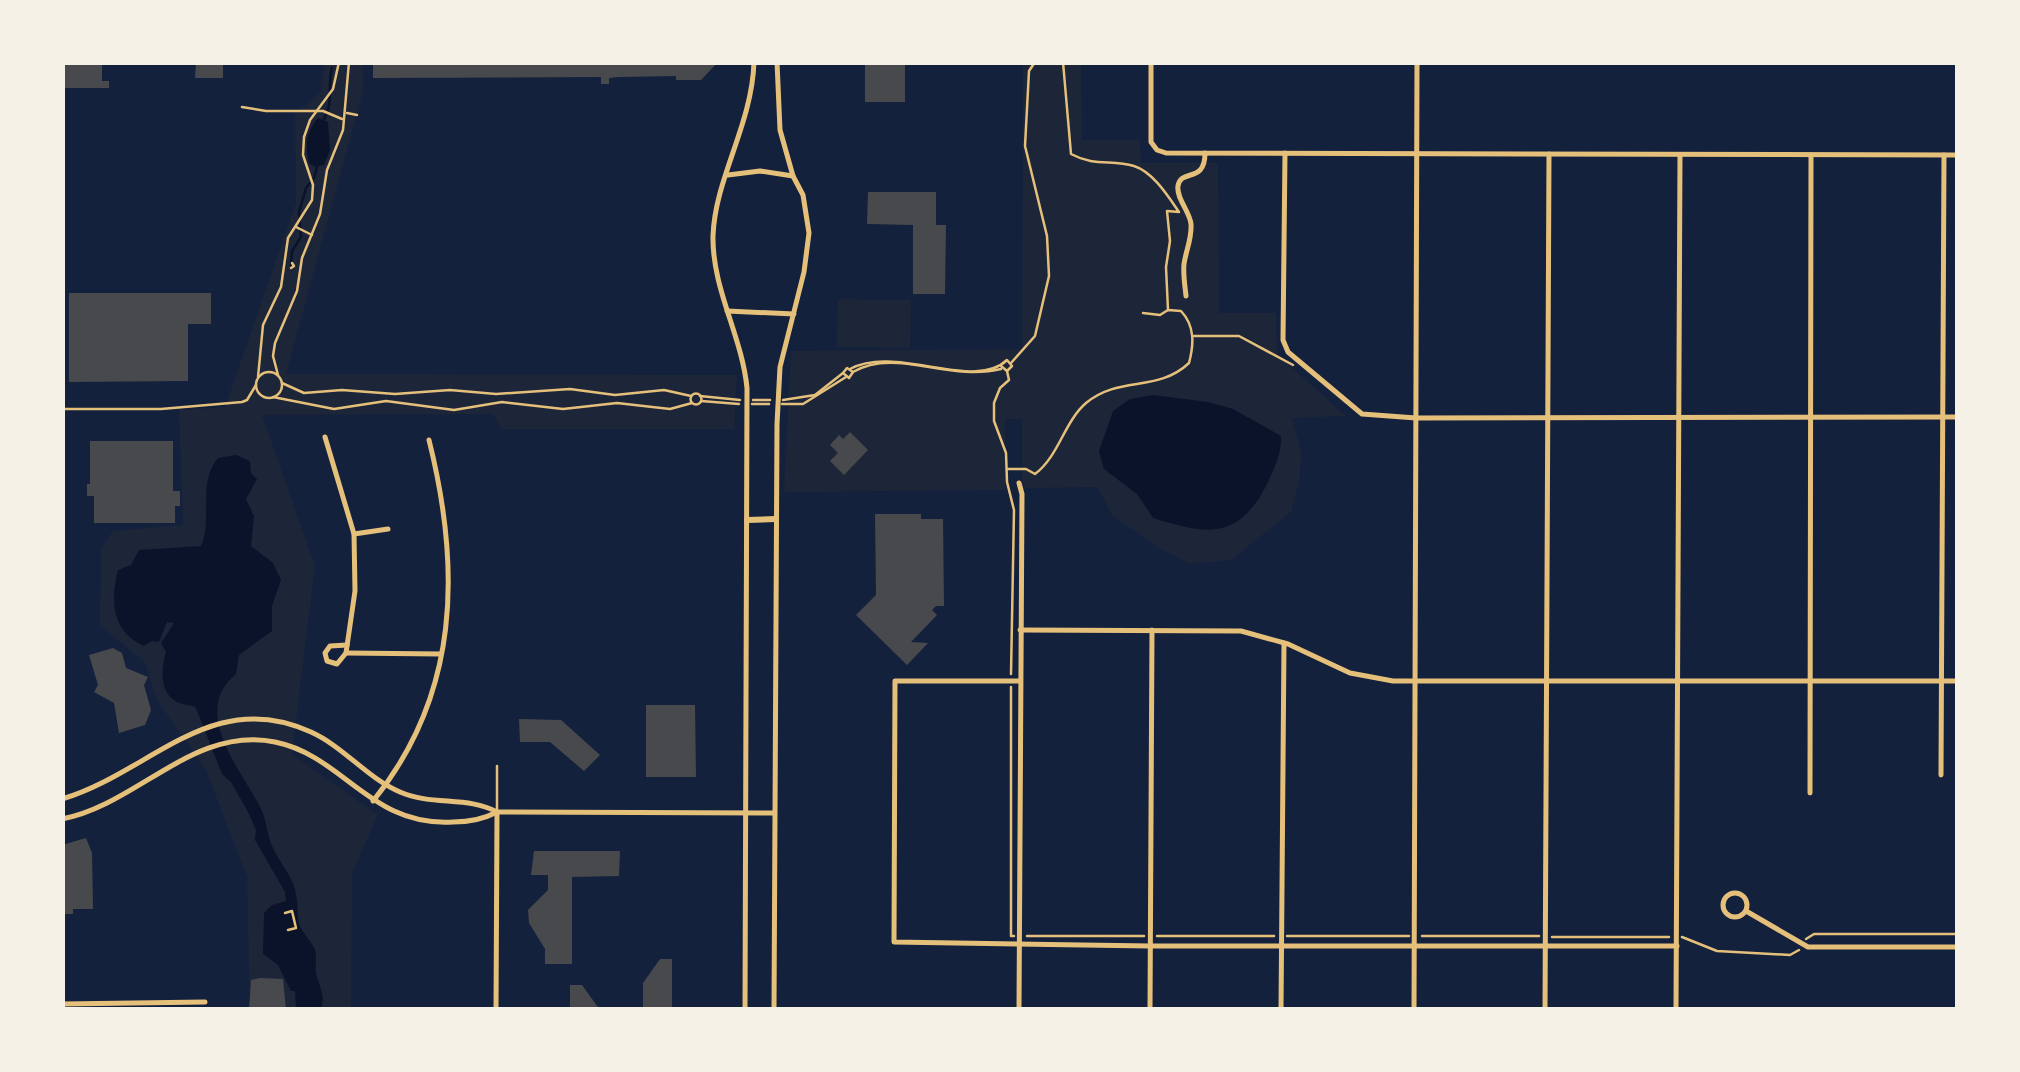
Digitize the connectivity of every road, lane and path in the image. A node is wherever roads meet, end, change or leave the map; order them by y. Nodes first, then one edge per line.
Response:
1 (339, 62) edge
2 (349, 62) edge
3 (754, 62) edge
4 (777, 62) edge
5 (1035, 62) edge
6 (1064, 62) edge
7 (1151, 62) edge
8 (1417, 62) edge
9 (242, 107) dead end
10 (318, 111) junction
11 (345, 112) junction
12 (357, 116) dead end
13 (344, 120) junction
14 (1205, 153) junction
15 (1285, 153) junction
16 (1417, 154) junction
17 (1549, 154) junction
18 (1680, 155) junction
19 (1811, 155) junction
20 (1958, 155) edge
21 (1944, 156) junction
22 (728, 176) junction
23 (793, 176) junction
24 (299, 229) junction
25 (312, 235) junction
26 (290, 265) junction
27 (301, 268) junction
28 (1186, 296) dead end
29 (1168, 310) junction
30 (728, 311) junction
31 (1143, 312) dead end
32 (794, 314) junction
33 (1193, 336) junction
34 (1298, 360) junction
35 (1011, 363) junction
36 (1004, 369) junction
37 (852, 370) dead end
38 (278, 375) junction
39 (258, 377) junction
40 (282, 383) junction
41 (256, 386) junction
42 (691, 396) junction
43 (273, 397) junction
44 (692, 403) junction
45 (62, 409) edge
46 (1416, 418) junction
47 (1548, 418) junction
48 (1680, 418) junction
49 (1811, 418) junction
50 (1943, 418) junction
51 (1958, 418) edge
52 (325, 437) dead end
53 (429, 440) dead end
54 (1007, 469) junction
55 (1020, 484) dead end
56 (747, 520) junction
57 (775, 520) junction
58 (388, 529) dead end
59 (354, 534) junction
60 (1020, 630) junction
61 (1152, 630) junction
62 (1284, 643) junction
63 (441, 654) junction
64 (1011, 682) junction
65 (1020, 682) junction
66 (1415, 682) junction
67 (1547, 682) junction
68 (1680, 682) junction
69 (1810, 682) junction
70 (1944, 682) junction
71 (1958, 682) edge
72 (498, 766) dead end
73 (1941, 775) dead end
74 (386, 785) junction
75 (1810, 794) dead end
76 (62, 799) edge
77 (373, 801) junction
78 (497, 812) junction
79 (746, 813) junction
80 (774, 813) junction
81 (62, 820) edge
82 (301, 911) dead end
83 (1746, 911) junction
84 (284, 913) dead end
85 (293, 913) junction
86 (294, 919) junction
87 (286, 921) dead end
88 (288, 930) dead end
89 (1958, 934) edge
90 (1020, 936) junction
91 (1149, 936) junction
92 (1281, 936) junction
93 (1414, 936) junction
94 (1545, 936) junction
95 (1677, 937) junction
96 (1020, 944) junction
97 (1803, 944) junction
98 (1150, 946) junction
99 (1281, 946) junction
100 (1414, 946) junction
101 (1544, 946) junction
102 (1676, 946) junction
103 (1958, 947) edge
104 (205, 1002) dead end
105 (62, 1004) edge
106 (496, 1010) edge
107 (745, 1010) edge
108 (774, 1010) edge
109 (1019, 1010) edge
110 (1150, 1010) edge
111 (1281, 1010) edge
112 (1414, 1010) edge
113 (1545, 1010) edge
114 (1676, 1010) edge

1 - 10 path
2 - 11 path
3 - 22 street
4 - 23 street
5 - 35 path
6 - 29 path
7 - 14 street
8 - 16 street
9 - 10 path
10 - 13 path
10 - 24 path
11 - 12 path
11 - 13 path
13 - 25 path
14 - 15 street
14 - 28 street
15 - 16 street
15 - 34 street
16 - 17 street
16 - 46 street
17 - 18 street
17 - 47 street
18 - 19 street
18 - 48 street
19 - 21 street
19 - 49 street
20 - 21 street
21 - 50 street
22 - 23 street
22 - 30 street
23 - 32 street
24 - 25 path
24 - 26 path
25 - 27 path
26 - 27 path
26 - 39 path
27 - 38 path
29 - 31 path
29 - 33 path
30 - 32 street
30 - 56 street
32 - 57 street
33 - 34 path
33 - 54 path
34 - 46 street
35 - 36 path
35 - 36 path
36 - 37 path
36 - 54 path
38 - 39 path
38 - 40 path
39 - 41 path
40 - 42 path
40 - 43 path
41 - 43 path
41 - 45 path
42 - 44 path
42 - 44 path
43 - 44 path
46 - 47 street
46 - 66 street
47 - 48 street
47 - 67 street
48 - 49 street
48 - 68 street
49 - 50 street
49 - 69 street
50 - 51 street
50 - 70 street
52 - 59 street
53 - 63 street
54 - 64 path
55 - 60 street
56 - 57 main road
56 - 79 street
57 - 80 street
58 - 59 street
59 - 63 street
60 - 61 street
60 - 65 street
61 - 62 street
61 - 91 street
62 - 66 street
62 - 92 street
63 - 74 street
64 - 65 street
64 - 90 path
64 - 96 street
65 - 90 street
66 - 67 street
66 - 93 street
67 - 68 street
67 - 94 street
68 - 69 street
68 - 95 street
69 - 70 street
69 - 75 street
70 - 71 street
70 - 73 street
72 - 78 lane
74 - 76 street
74 - 77 street
74 - 78 street
77 - 78 street
77 - 81 street
78 - 79 street
78 - 106 street
79 - 80 street
79 - 107 street
80 - 108 street
82 - 85 path
83 - 83 street
83 - 97 street
84 - 85 path
85 - 86 path
86 - 87 path
86 - 88 path
89 - 97 path
90 - 91 path
90 - 96 street
91 - 92 path
91 - 98 street
92 - 93 path
92 - 99 street
93 - 94 path
93 - 100 street
94 - 95 path
94 - 101 street
95 - 97 path
95 - 102 street
96 - 98 street
96 - 109 street
97 - 103 street
98 - 99 street
98 - 110 street
99 - 100 street
99 - 111 street
100 - 101 street
100 - 112 street
101 - 102 street
101 - 113 street
102 - 114 street
104 - 105 street

